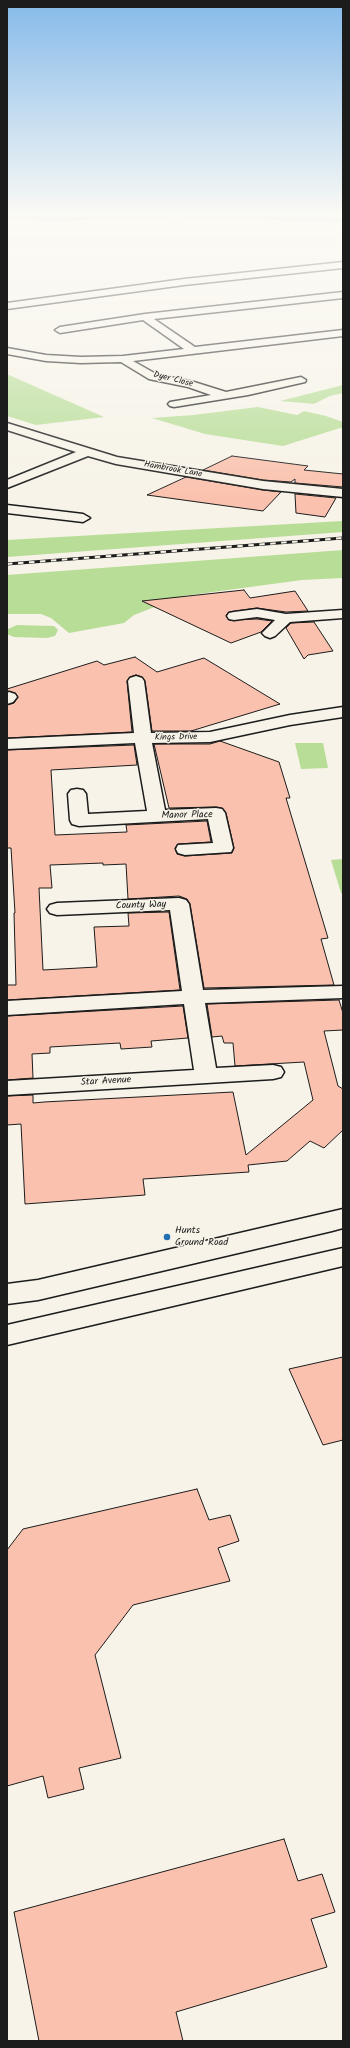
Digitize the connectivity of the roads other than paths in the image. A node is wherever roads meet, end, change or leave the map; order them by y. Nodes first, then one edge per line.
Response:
1 (221, 309) edge
2 (145, 317) junction
3 (60, 330) dead end
4 (341, 335) edge
5 (192, 350) junction
6 (7, 351) edge
7 (123, 359) junction
8 (301, 380) dead end
9 (226, 395) junction
10 (174, 404) dead end
11 (7, 426) edge
12 (87, 452) junction
13 (7, 484) edge
14 (343, 493) edge
15 (7, 509) edge
16 (84, 518) dead end
17 (241, 611) dead end
18 (343, 614) edge
19 (286, 618) junction
20 (270, 633) dead end
21 (136, 681) dead end
22 (343, 712) edge
23 (143, 738) junction
24 (7, 744) edge
25 (77, 794) dead end
26 (157, 816) junction
27 (185, 849) dead end
28 (57, 909) dead end
29 (343, 992) edge
30 (193, 997) junction
31 (7, 1008) edge
32 (273, 1072) dead end
33 (206, 1076) junction
34 (7, 1088) edge
35 (343, 1218) edge
36 (343, 1258) edge
37 (7, 1294) edge
38 (7, 1335) edge

1 - 2 street
2 - 3 street
2 - 5 street
4 - 5 street
5 - 7 street
6 - 7 street
7 - 9 street, Dyer Close
8 - 9 street
9 - 10 street
11 - 12 street, Hambrook Lane
12 - 13 street
12 - 14 street, Hambrook Lane
15 - 16 street
17 - 19 street
18 - 19 street
19 - 20 street
21 - 23 street, Manor Place
22 - 23 street, Kings Drive
23 - 24 street, Kings Drive
23 - 26 street, Manor Place
25 - 26 street, Manor Place
26 - 27 street, Manor Place
28 - 30 street, County Way
29 - 30 street
30 - 31 street
30 - 33 street
32 - 33 street, Star Avenue
33 - 34 street, Star Avenue
35 - 37 street
36 - 38 street

